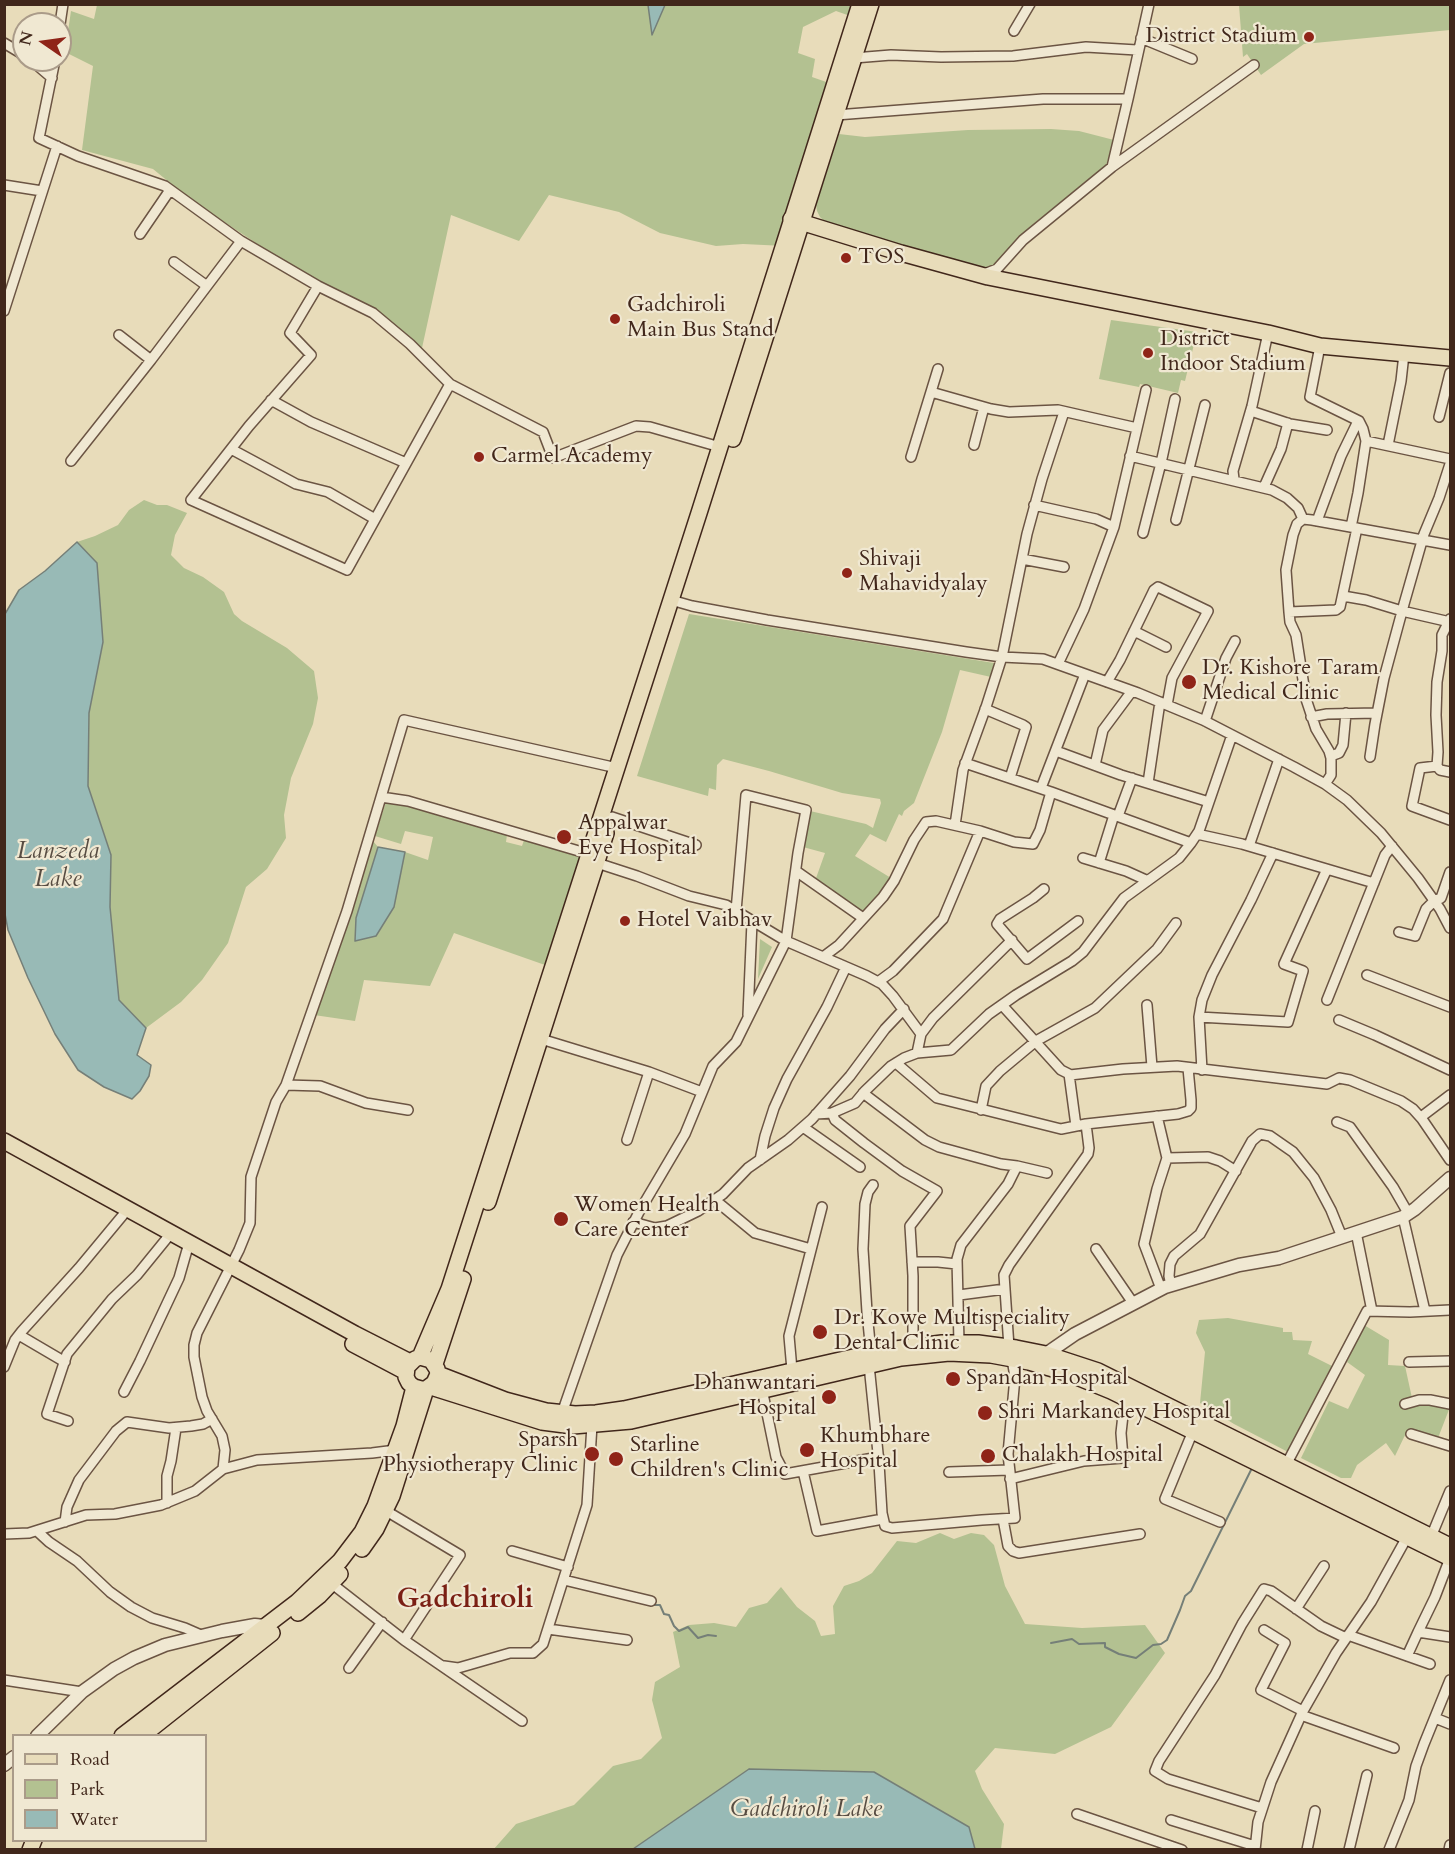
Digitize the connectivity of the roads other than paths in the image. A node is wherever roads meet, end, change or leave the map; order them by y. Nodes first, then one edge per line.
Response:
1 (860, 4) edge
2 (871, 4) edge
3 (1030, 4) edge
4 (1147, 5) edge
5 (1014, 31) dead end
6 (1141, 38) junction
7 (1137, 50) junction
8 (855, 58) junction
9 (1192, 59) dead end
10 (1254, 64) dead end
11 (45, 72) edge
12 (53, 72) edge
13 (52, 78) junction
14 (1128, 99) junction
15 (837, 115) junction
16 (57, 146) junction
17 (1112, 167) junction
18 (4, 185) edge
19 (170, 190) junction
20 (42, 192) junction
21 (797, 220) junction
22 (140, 234) dead end
23 (241, 241) junction
24 (174, 262) dead end
25 (982, 275) junction
26 (207, 286) junction
27 (318, 286) junction
28 (4, 311) edge
29 (1268, 333) junction
30 (119, 335) dead end
31 (1320, 346) junction
32 (1404, 354) junction
33 (1450, 358) edge
34 (151, 360) junction
35 (938, 369) dead end
36 (1450, 373) edge
37 (450, 384) junction
38 (1146, 390) dead end
39 (931, 392) junction
40 (1175, 399) dead end
41 (271, 400) junction
42 (1205, 405) dead end
43 (984, 407) junction
44 (1251, 411) junction
45 (1064, 412) junction
46 (1439, 417) dead end
47 (1358, 421) junction
48 (1288, 423) junction
49 (1137, 428) junction
50 (1327, 430) dead end
51 (1366, 441) junction
52 (974, 445) dead end
53 (1388, 445) junction
54 (720, 447) junction
55 (231, 449) junction
56 (1130, 456) junction
57 (911, 457) dead end
58 (70, 461) dead end
59 (1450, 461) edge
60 (406, 463) junction
61 (1161, 463) junction
62 (1189, 469) junction
63 (1234, 480) junction
64 (1264, 487) junction
65 (1035, 505) junction
66 (375, 519) junction
67 (1303, 519) junction
68 (1176, 520) dead end
69 (1317, 521) junction
70 (1114, 527) junction
71 (1354, 527) junction
72 (1143, 533) dead end
73 (1423, 539) junction
74 (1450, 544) edge
75 (1022, 559) junction
76 (1064, 567) dead end
77 (1343, 596) junction
78 (675, 602) junction
79 (1402, 611) junction
80 (1289, 612) junction
81 (1450, 621) edge
82 (1134, 631) junction
83 (1235, 641) dead end
84 (1166, 647) dead end
85 (1002, 657) junction
86 (1058, 664) junction
87 (1084, 674) junction
88 (1107, 682) junction
89 (1132, 691) junction
90 (1164, 704) junction
91 (986, 709) junction
92 (1346, 713) junction
93 (1377, 713) junction
94 (1311, 717) junction
95 (1205, 721) junction
96 (1232, 735) junction
97 (1056, 751) junction
98 (1331, 756) junction
99 (1370, 757) dead end
100 (1279, 759) junction
101 (965, 763) junction
102 (1095, 765) junction
103 (1437, 766) junction
104 (617, 768) junction
105 (1450, 772) edge
106 (1010, 778) junction
107 (1132, 778) junction
108 (1148, 783) junction
109 (1326, 784) junction
110 (1041, 789) junction
111 (1051, 792) junction
112 (381, 797) junction
113 (1209, 802) junction
114 (1116, 816) junction
115 (612, 817) junction
116 (1450, 820) edge
117 (955, 825) junction
118 (980, 831) junction
119 (1197, 834) junction
120 (1191, 843) junction
121 (696, 844) dead end
122 (1249, 846) junction
123 (1392, 846) junction
124 (1273, 853) junction
125 (1083, 858) dead end
126 (593, 859) junction
127 (1099, 863) junction
128 (1327, 868) junction
129 (796, 871) junction
130 (1450, 872) edge
131 (1146, 880) junction
132 (1374, 883) junction
133 (1044, 889) dead end
134 (1434, 901) junction
135 (736, 911) junction
136 (863, 918) junction
137 (1078, 921) dead end
138 (752, 922) junction
139 (1176, 923) dead end
140 (1450, 928) edge
141 (1399, 932) dead end
142 (1012, 940) junction
143 (786, 941) junction
144 (823, 957) junction
145 (846, 967) junction
146 (1366, 975) dead end
147 (878, 982) junction
148 (1327, 1000) dead end
149 (1002, 1005) junction
150 (1147, 1005) dead end
151 (1450, 1008) edge
152 (904, 1009) junction
153 (748, 1017) junction
154 (1199, 1017) junction
155 (1339, 1020) dead end
156 (921, 1034) junction
157 (541, 1039) junction
158 (1036, 1041) junction
159 (917, 1053) junction
160 (896, 1063) junction
161 (1152, 1067) junction
162 (1188, 1068) junction
163 (1202, 1070) junction
164 (1450, 1070) edge
165 (649, 1072) junction
166 (1070, 1074) junction
167 (286, 1085) junction
168 (702, 1092) junction
169 (863, 1093) junction
170 (1450, 1095) edge
171 (408, 1110) dead end
172 (981, 1110) junction
173 (832, 1113) junction
174 (816, 1114) junction
175 (1157, 1116) junction
176 (1421, 1117) junction
177 (1337, 1122) dead end
178 (1086, 1124) junction
179 (1076, 1126) junction
180 (803, 1127) junction
181 (627, 1140) dead end
182 (4, 1141) edge
183 (4, 1152) edge
184 (1167, 1158) junction
185 (760, 1160) junction
186 (1450, 1160) edge
187 (1017, 1166) junction
188 (860, 1167) dead end
189 (1236, 1171) junction
190 (1047, 1173) dead end
191 (1450, 1178) edge
192 (873, 1185) dead end
193 (715, 1200) junction
194 (822, 1207) dead end
195 (123, 1215) junction
196 (1406, 1215) junction
197 (633, 1222) junction
198 (1356, 1232) junction
199 (169, 1235) junction
200 (1342, 1237) junction
201 (811, 1249) junction
202 (1096, 1249) dead end
203 (187, 1250) junction
204 (912, 1262) junction
205 (957, 1263) junction
206 (230, 1269) junction
207 (1166, 1287) junction
208 (1005, 1289) junction
209 (959, 1295) junction
210 (1133, 1303) junction
211 (1450, 1310) edge
212 (1372, 1311) junction
213 (1425, 1311) junction
214 (19, 1335) junction
215 (959, 1343) junction
216 (913, 1346) junction
217 (1010, 1353) junction
218 (1046, 1354) junction
219 (870, 1359) junction
220 (5, 1361) edge
221 (1450, 1361) edge
222 (65, 1362) junction
223 (1409, 1362) dead end
224 (412, 1364) junction
225 (792, 1370) junction
226 (429, 1380) junction
227 (762, 1389) junction
228 (124, 1392) dead end
229 (1128, 1399) junction
230 (1405, 1404) dead end
231 (1450, 1404) edge
232 (561, 1418) junction
233 (212, 1419) junction
234 (68, 1421) dead end
235 (592, 1425) junction
236 (176, 1428) junction
237 (1193, 1431) junction
238 (1411, 1434) dead end
239 (1450, 1446) edge
240 (396, 1450) junction
241 (879, 1457) junction
242 (1286, 1465) junction
243 (223, 1469) junction
244 (803, 1471) junction
245 (949, 1472) dead end
246 (1010, 1474) junction
247 (1450, 1491) edge
248 (167, 1503) junction
249 (380, 1508) junction
250 (883, 1519) junction
251 (1003, 1519) junction
252 (65, 1522) junction
253 (1220, 1522) dead end
254 (37, 1531) junction
255 (4, 1534) edge
256 (1140, 1534) dead end
257 (1407, 1537) junction
258 (1431, 1537) junction
259 (1450, 1546) edge
260 (512, 1551) dead end
261 (1450, 1558) edge
262 (1324, 1566) dead end
263 (568, 1568) junction
264 (564, 1580) junction
265 (331, 1583) junction
266 (651, 1601) dead end
267 (1296, 1609) junction
268 (382, 1622) junction
269 (548, 1629) junction
270 (268, 1630) junction
271 (1264, 1630) dead end
272 (1418, 1632) junction
273 (201, 1635) junction
274 (1347, 1637) junction
275 (1450, 1637) edge
276 (404, 1640) junction
277 (627, 1640) dead end
278 (1407, 1656) junction
279 (1430, 1664) dead end
280 (442, 1665) junction
281 (349, 1668) dead end
282 (4, 1680) edge
283 (1450, 1680) edge
284 (82, 1692) junction
285 (1302, 1713) junction
286 (1435, 1718) junction
287 (522, 1722) dead end
288 (1450, 1724) edge
289 (39, 1734) edge
290 (125, 1734) edge
291 (144, 1734) edge
292 (1394, 1748) dead end
293 (1367, 1775) dead end
294 (1262, 1808) junction
295 (1315, 1811) dead end
296 (1077, 1814) dead end
297 (1171, 1820) dead end
298 (1450, 1845) edge
299 (1255, 1848) edge
300 (1308, 1849) edge
301 (1182, 1850) edge
302 (1348, 1850) edge
303 (1389, 1850) edge
304 (1449, 1850) edge

1 - 21 main road
2 - 8 main road
3 - 5 street
4 - 6 street
6 - 7 street
6 - 9 street
7 - 8 street
7 - 14 street
8 - 15 main road
10 - 17 street
11 - 13 street
12 - 13 street
13 - 16 street
14 - 15 street
14 - 17 street
15 - 21 main road
16 - 19 street
16 - 20 street
17 - 25 street
18 - 20 street
19 - 22 street
19 - 23 street
20 - 28 street
21 - 25 main road
21 - 54 main road
21 - 78 main road
23 - 26 street
23 - 27 street
24 - 26 street
25 - 29 main road
26 - 34 street
27 - 37 street
27 - 41 street
29 - 31 main road
29 - 44 street
30 - 34 street
31 - 32 main road
31 - 47 street
32 - 33 main road
32 - 53 street
34 - 58 street
35 - 39 street
36 - 46 street
37 - 54 street
37 - 60 street
38 - 49 street
39 - 43 street
39 - 57 street
40 - 61 street
41 - 55 street
41 - 60 street
42 - 62 street
43 - 45 street
43 - 52 street
44 - 48 street
44 - 63 street
45 - 49 street
45 - 65 street
47 - 51 street
47 - 69 street
48 - 50 street
48 - 64 street
49 - 56 street
51 - 53 street
51 - 71 street
53 - 59 street
54 - 78 main road
55 - 66 street
55 - 66 street
56 - 61 street
56 - 70 street
59 - 73 street
60 - 66 street
61 - 62 street
61 - 72 street
62 - 63 street
62 - 68 street
63 - 64 street
64 - 67 street
65 - 70 street
65 - 75 street
67 - 69 street
67 - 80 street
69 - 71 street
70 - 86 street
71 - 73 street
71 - 77 street
73 - 74 street
73 - 79 street
75 - 76 street
75 - 85 street
77 - 79 street
77 - 80 street
78 - 85 street
78 - 104 main road
78 - 115 main road
79 - 81 street
79 - 93 street
80 - 94 street
81 - 103 street
82 - 84 street
82 - 88 street
82 - 90 street
83 - 95 street
85 - 86 street
85 - 91 street
86 - 87 street
87 - 88 street
87 - 97 street
88 - 89 street
89 - 90 street
89 - 102 street
90 - 95 street
90 - 108 street
91 - 101 street
91 - 106 street
92 - 93 street
92 - 94 street
92 - 98 street
93 - 99 street
94 - 98 street
95 - 96 street
96 - 100 street
96 - 113 street
97 - 102 street
97 - 110 street
98 - 109 street
100 - 109 street
100 - 122 street
101 - 106 street
101 - 117 street
102 - 107 street
103 - 105 street
103 - 116 street
104 - 112 street
104 - 126 main road
106 - 110 street
107 - 108 street
107 - 114 street
108 - 113 street
109 - 123 street
110 - 111 street
111 - 114 street
111 - 118 street
112 - 126 street
112 - 167 street
113 - 119 street
114 - 120 street
114 - 127 street
115 - 121 street
115 - 126 main road
117 - 118 street
117 - 136 street
118 - 147 street
119 - 120 street
119 - 122 street
120 - 131 street
122 - 124 street
123 - 132 street
123 - 134 street
124 - 128 street
124 - 154 street
125 - 127 street
126 - 135 street
126 - 157 main road
126 - 224 main road
127 - 131 street
128 - 132 street
128 - 154 street
129 - 135 street
129 - 136 street
129 - 143 street
130 - 134 street
131 - 149 street
132 - 148 street
133 - 142 street
134 - 140 street
134 - 141 street
135 - 138 street
136 - 144 street
137 - 142 street
138 - 143 street
138 - 153 street
139 - 158 street
142 - 156 street
143 - 144 street
143 - 153 street
144 - 145 street
145 - 147 street
145 - 185 street
146 - 151 street
147 - 152 street
149 - 158 street
149 - 159 street
150 - 161 street
152 - 156 street
152 - 174 street
153 - 168 street
154 - 163 street
155 - 164 street
156 - 159 street
157 - 165 street
157 - 226 main road
158 - 166 street
158 - 172 street
159 - 160 street
160 - 169 street
160 - 172 street
161 - 162 street
161 - 166 street
162 - 163 street
162 - 175 street
163 - 176 street
165 - 168 street
165 - 181 street
166 - 179 street
167 - 171 street
167 - 206 street
168 - 197 street
169 - 173 street
169 - 187 street
170 - 176 street
172 - 179 street
173 - 174 street
173 - 204 street
174 - 180 street
175 - 178 street
175 - 184 street
176 - 186 street
177 - 196 street
178 - 179 street
178 - 208 street
180 - 185 street
180 - 188 street
182 - 199 main road
183 - 195 main road
184 - 189 street
184 - 207 street
185 - 193 street
187 - 190 street
187 - 205 street
189 - 200 street
189 - 207 street
191 - 196 street
192 - 219 street
193 - 197 street
193 - 201 street
194 - 201 street
195 - 199 main road
195 - 214 street
196 - 198 street
196 - 213 street
197 - 232 street
198 - 200 street
198 - 212 street
199 - 203 main road
199 - 206 main road
199 - 222 street
200 - 207 street
201 - 225 street
202 - 210 street
203 - 206 main road
203 - 228 street
204 - 205 street
204 - 216 street
205 - 209 street
206 - 224 main road
206 - 233 street
207 - 210 street
208 - 209 street
208 - 217 street
209 - 215 street
210 - 218 street
211 - 213 street
212 - 213 street
212 - 242 street
214 - 220 street
214 - 222 street
215 - 216 main road
215 - 217 main road
216 - 219 main road
217 - 218 main road
217 - 219 main road
217 - 229 main road
217 - 246 street
218 - 242 main road
219 - 225 main road
219 - 227 main road
219 - 241 street
221 - 223 street
222 - 234 street
224 - 226 main road
224 - 226 main road
225 - 232 main road
226 - 232 main road
226 - 240 main road
226 - 249 main road
227 - 235 main road
227 - 244 street
229 - 237 main road
229 - 246 street
230 - 231 street
232 - 235 main road
233 - 236 street
233 - 243 street
235 - 263 street
236 - 248 street
236 - 252 street
237 - 253 street
237 - 257 main road
238 - 239 street
240 - 243 street
240 - 249 main road
241 - 244 street
241 - 250 street
242 - 258 main road
243 - 248 street
244 - 250 street
245 - 246 street
246 - 251 street
247 - 258 street
248 - 252 street
249 - 265 main road
249 - 270 main road
249 - 276 street
250 - 251 street
251 - 256 street
252 - 254 street
254 - 255 street
254 - 273 street
257 - 261 main road
257 - 274 street
258 - 259 main road
260 - 263 street
261 - 272 street
262 - 267 street
263 - 264 street
264 - 266 street
264 - 269 street
265 - 268 street
265 - 270 main road
267 - 274 street
267 - 294 street
268 - 276 street
268 - 281 street
269 - 277 street
269 - 280 street
270 - 273 street
270 - 290 main road
270 - 291 main road
271 - 285 street
272 - 275 street
272 - 278 street
273 - 284 street
274 - 278 street
274 - 285 street
276 - 280 street
278 - 279 street
280 - 287 street
282 - 284 street
283 - 286 street
284 - 289 street
285 - 292 street
285 - 294 street
286 - 288 street
286 - 303 street
293 - 302 street
294 - 299 street
295 - 300 street
296 - 301 street
297 - 299 street
298 - 304 street

